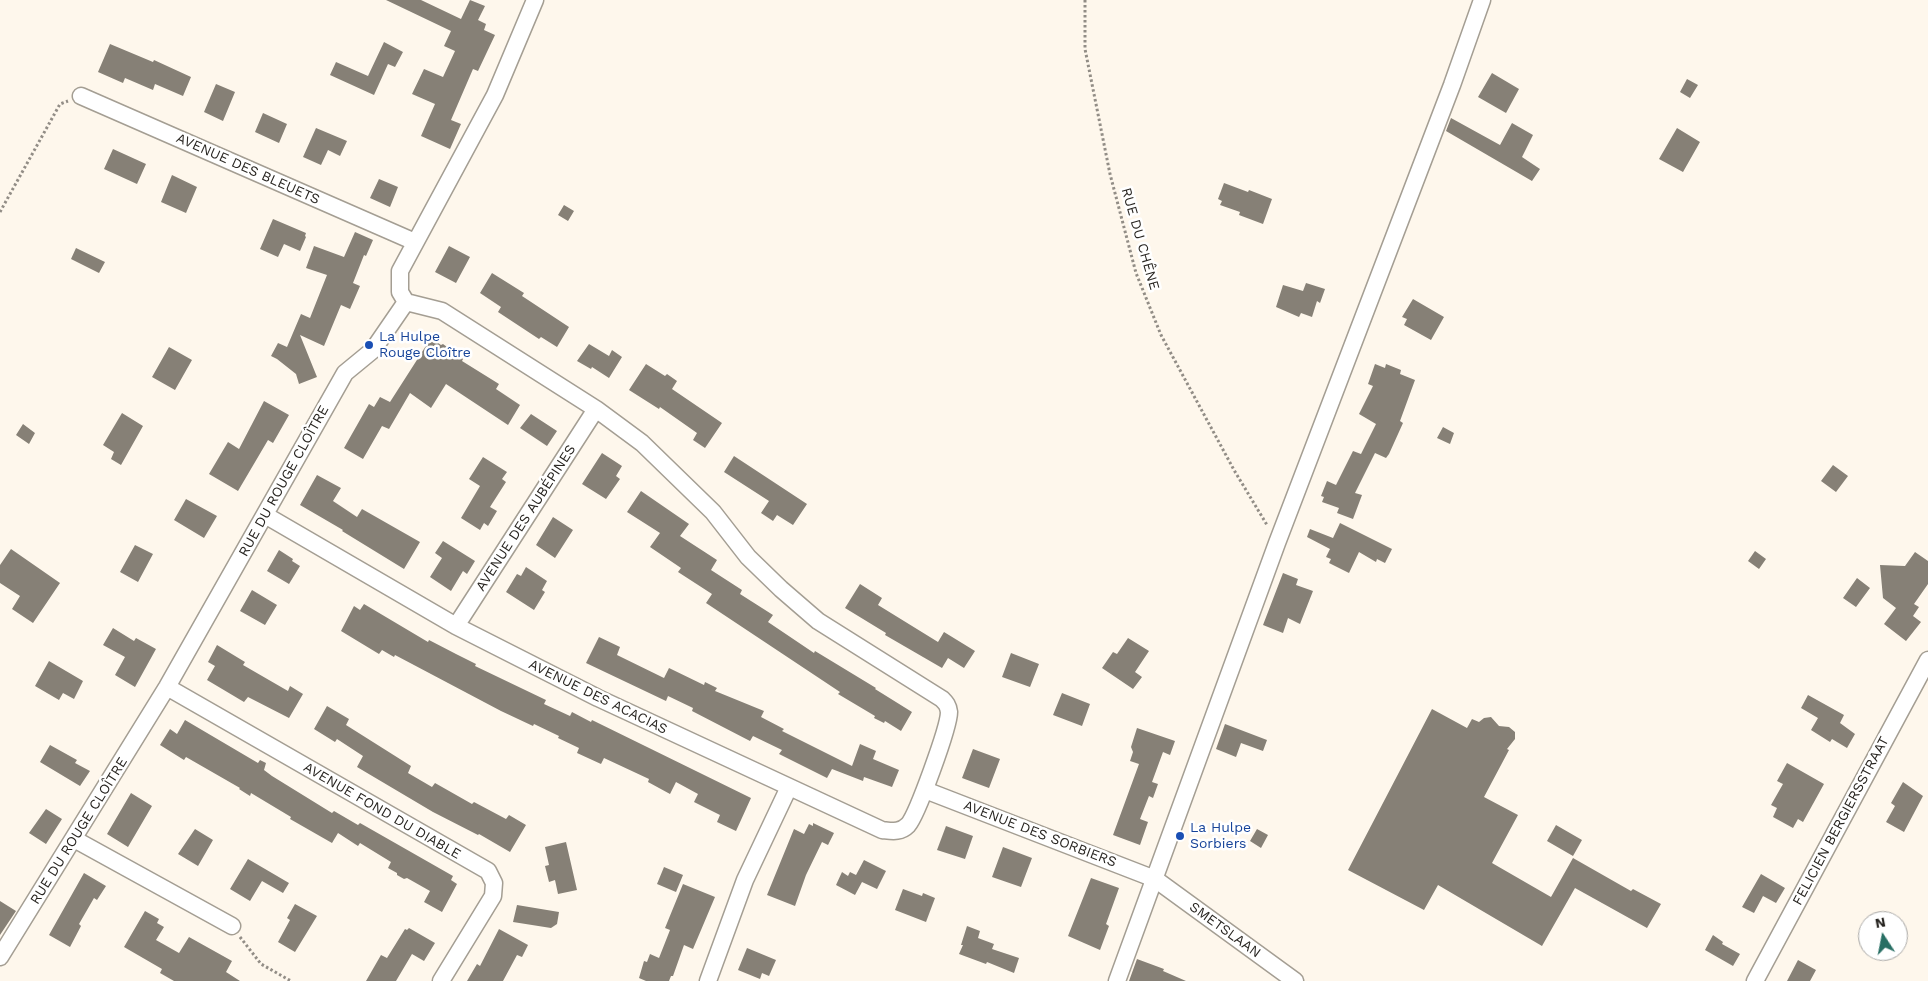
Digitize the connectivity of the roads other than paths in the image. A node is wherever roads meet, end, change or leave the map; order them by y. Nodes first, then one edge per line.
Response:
1 (535, 0) edge
2 (1482, 0) edge
3 (81, 96) road end
4 (415, 242) junction
5 (406, 302) junction
6 (596, 410) junction
7 (265, 515) junction
8 (456, 626) junction
9 (1928, 660) edge
10 (168, 688) junction
11 (789, 787) junction
12 (925, 790) junction
13 (74, 839) junction
14 (1155, 879) junction
15 (232, 926) road end
16 (0, 957) edge
17 (441, 981) edge
18 (708, 981) edge
19 (1117, 981) edge
20 (1295, 981) edge
21 (1755, 981) edge

1 - 4 street
2 - 14 street
3 - 4 street, AVENUE DES BLEUETS
4 - 5 street
5 - 6 street
5 - 7 street, RUE DU ROUGE CLOÎTRE
6 - 8 street, AVENUE DES AUBÉPINES
6 - 12 street, AVENUE DES ACACIAS
7 - 8 street, AVENUE DES ACACIAS
7 - 10 street, RUE DU ROUGE CLOÎTRE
8 - 11 street, AVENUE DES ACACIAS
9 - 21 street, FELICIEN BERGIERSSTRAAT
10 - 13 street, RUE DU ROUGE CLOÎTRE
10 - 17 street, AVENUE FOND DU DIABLE
11 - 12 street, AVENUE DES ACACIAS
11 - 18 street
12 - 14 street, AVENUE DES SORBIERS
13 - 15 street
13 - 16 street, RUE DU ROUGE CLOÎTRE
14 - 19 street
14 - 20 street, SMETSLAAN

